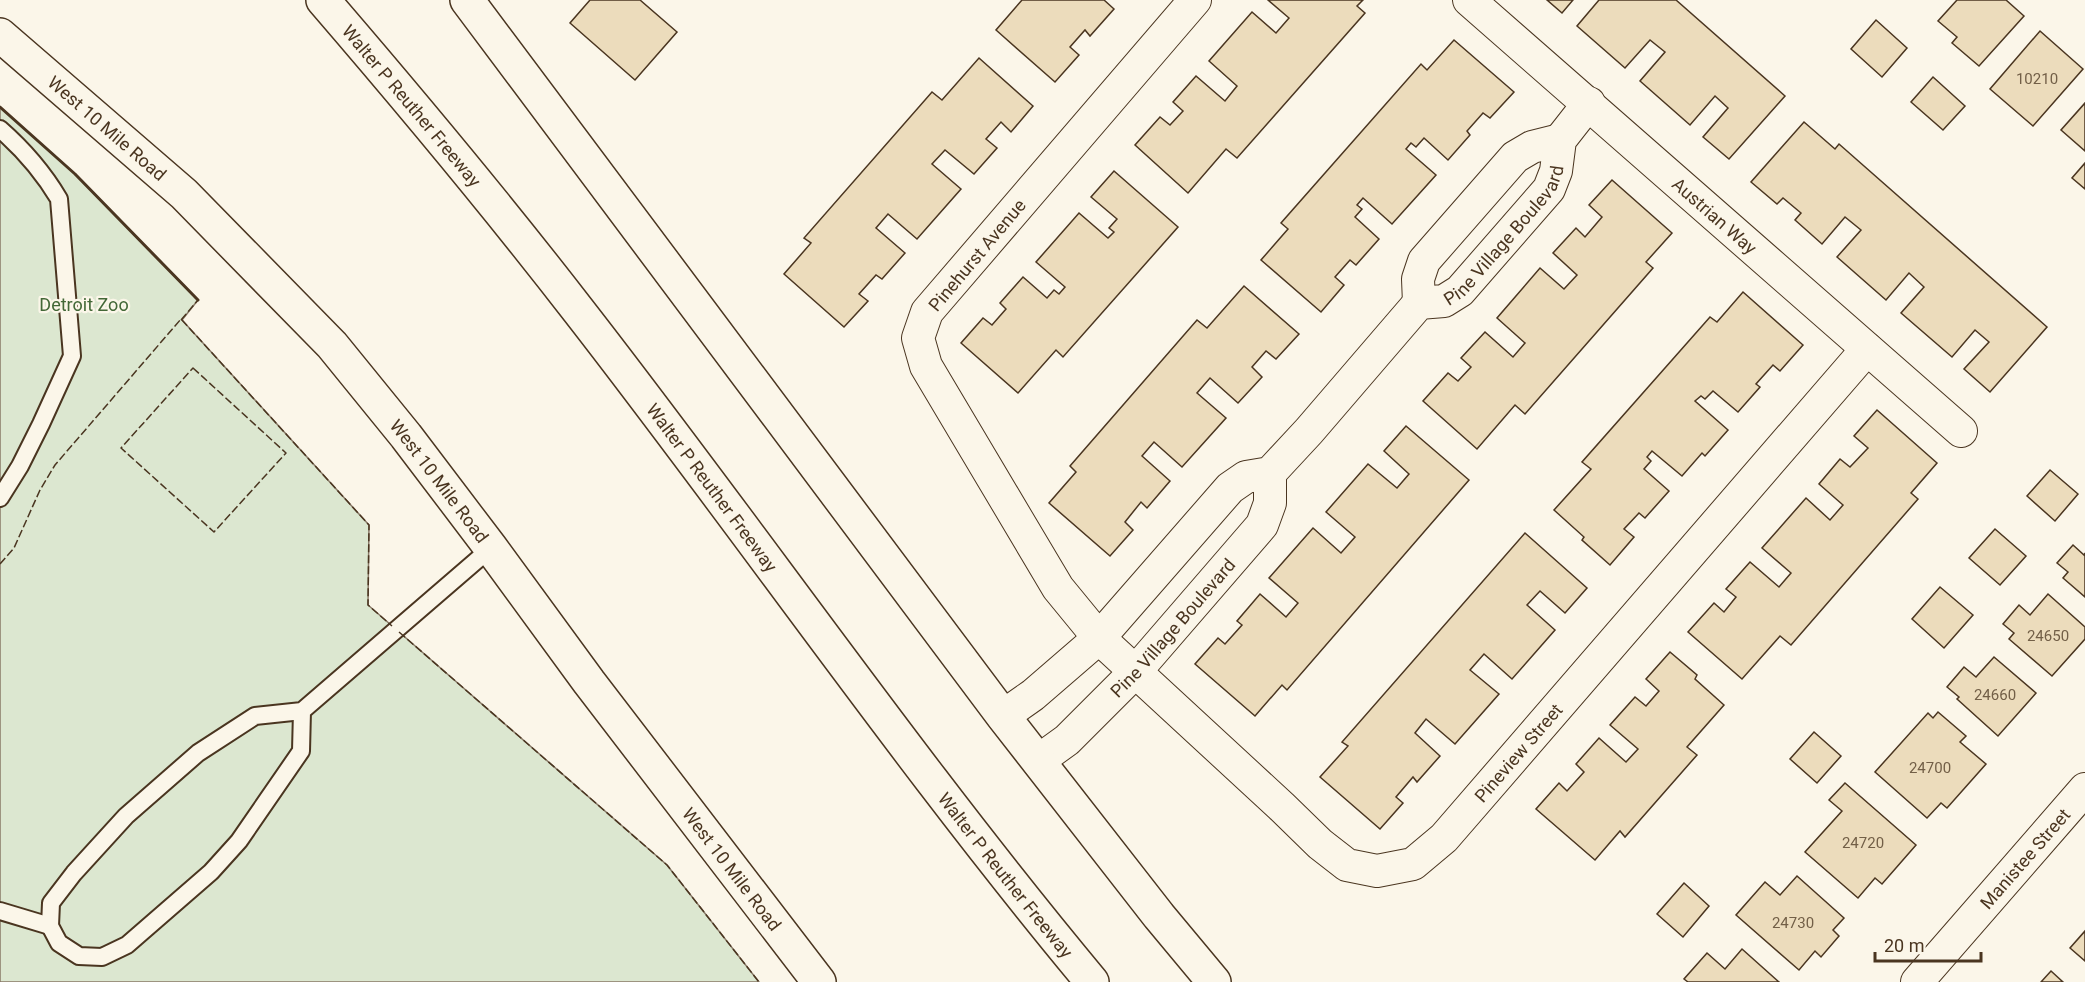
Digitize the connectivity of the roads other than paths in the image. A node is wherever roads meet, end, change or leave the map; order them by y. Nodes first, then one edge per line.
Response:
1 (323, 0) edge
2 (466, 0) edge
3 (1195, 0) edge
4 (1470, 0) edge
5 (0, 35) edge
6 (1589, 103) junction
7 (0, 129) edge
8 (1560, 140) junction
9 (1419, 303) junction
10 (1867, 349) junction
11 (1961, 431) dead end
12 (1270, 473) junction
13 (0, 498) edge
14 (491, 548) junction
15 (1117, 655) junction
16 (302, 711) junction
17 (1003, 716) junction
18 (1038, 761) junction
19 (2085, 789) edge
20 (0, 912) edge
21 (50, 926) junction
22 (819, 982) edge
23 (1092, 982) edge
24 (1214, 982) edge
25 (1917, 982) edge

1 - 23 main road, Walter P Reuther Freeway
2 - 17 main road
3 - 15 street, Pinehurst Avenue
4 - 6 street, Austrian Way
5 - 14 main road, West 10 Mile Road
6 - 8 street, Pine Village Boulevard
6 - 10 street, Austrian Way
7 - 13 lane
8 - 9 street, Pine Village Boulevard
8 - 9 street, Pine Village Boulevard
9 - 12 street, Pine Village Boulevard
10 - 11 street, Austrian Way
10 - 15 street, Pineview Street
12 - 15 street, Pine Village Boulevard
12 - 15 street, Pine Village Boulevard
14 - 16 lane
14 - 22 main road, West 10 Mile Road
15 - 17 street, Pine Village Boulevard
15 - 18 street, Pine Village Boulevard
16 - 21 lane
16 - 21 lane
17 - 18 main road
18 - 24 main road
19 - 25 street, Manistee Street
20 - 21 lane

